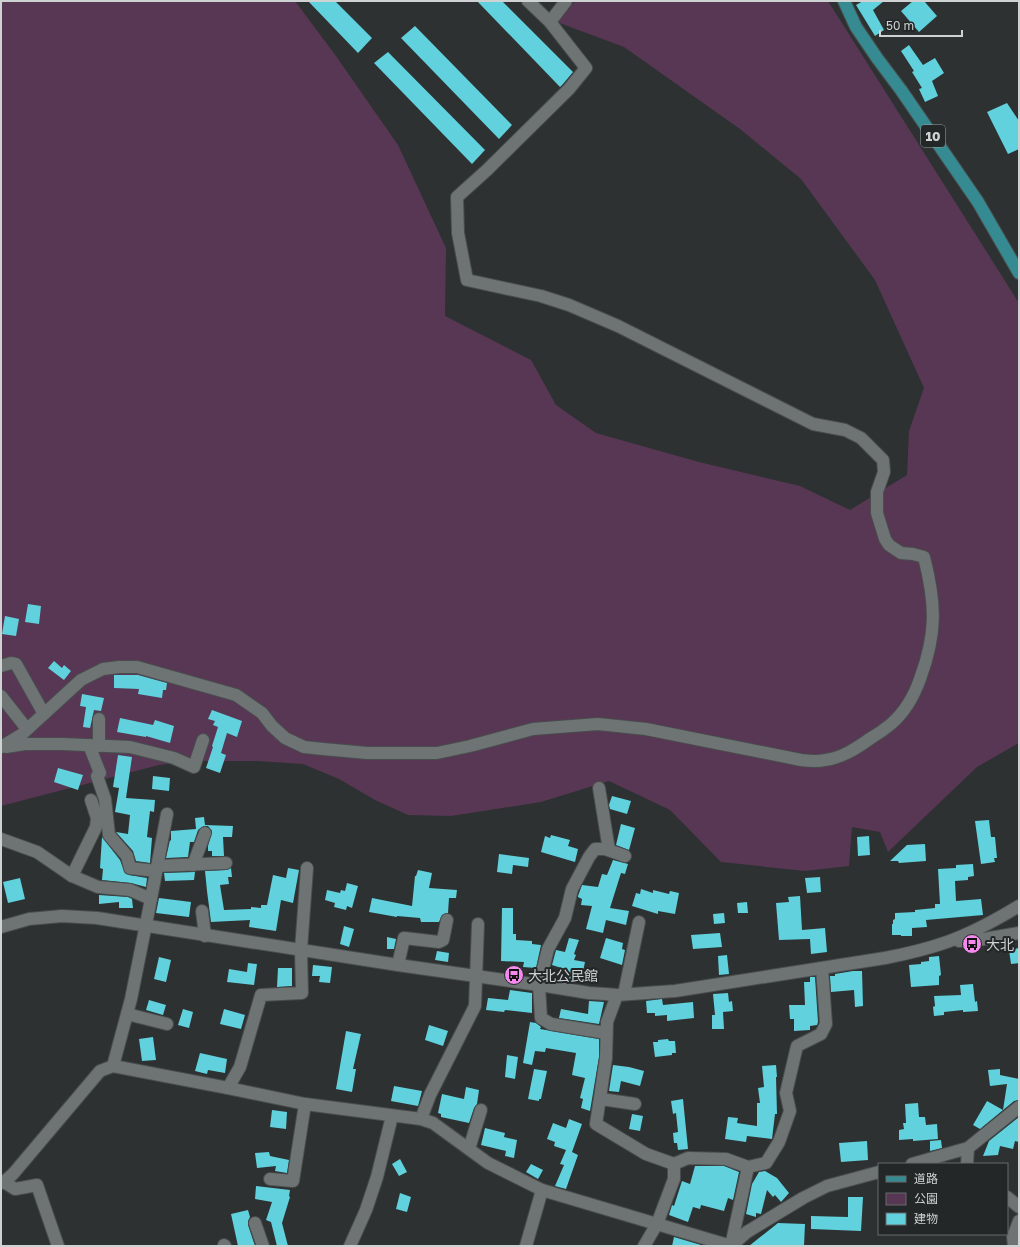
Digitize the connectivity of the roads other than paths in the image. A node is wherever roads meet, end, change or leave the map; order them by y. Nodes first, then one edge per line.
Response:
1 (528, 1) edge
2 (566, 1) edge
3 (844, 1) edge
4 (550, 22) junction
5 (1019, 272) edge
6 (1, 666) edge
7 (1, 696) edge
8 (44, 714) junction
9 (99, 718) dead end
10 (27, 729) junction
11 (203, 740) dead end
12 (94, 745) junction
13 (1, 747) edge
14 (599, 788) dead end
15 (91, 800) dead end
16 (167, 814) dead end
17 (205, 833) dead end
18 (1, 839) edge
19 (609, 850) junction
20 (625, 856) dead end
21 (226, 863) dead end
22 (193, 865) junction
23 (157, 868) junction
24 (307, 868) dead end
25 (72, 876) junction
26 (151, 900) junction
27 (1019, 906) edge
28 (202, 911) dead end
29 (447, 920) dead end
30 (640, 922) dead end
31 (478, 924) dead end
32 (146, 926) junction
33 (1, 927) edge
34 (1019, 933) edge
35 (205, 936) junction
36 (948, 942) junction
37 (301, 950) junction
38 (398, 965) junction
39 (822, 968) junction
40 (476, 976) junction
41 (539, 985) junction
42 (620, 994) junction
43 (127, 1014) junction
44 (168, 1024) dead end
45 (606, 1033) junction
46 (113, 1066) junction
47 (228, 1088) junction
48 (601, 1099) junction
49 (305, 1104) junction
50 (635, 1104) dead end
51 (1019, 1107) edge
52 (481, 1110) dead end
53 (392, 1116) junction
54 (421, 1120) junction
55 (968, 1148) junction
56 (469, 1149) junction
57 (916, 1163) edge
58 (967, 1163) edge
59 (674, 1164) junction
60 (748, 1167) junction
61 (878, 1172) edge
62 (270, 1179) dead end
63 (2, 1183) edge
64 (542, 1190) junction
65 (1008, 1198) edge
66 (1019, 1207) edge
67 (1019, 1221) edge
68 (255, 1222) dead end
69 (657, 1224) junction
70 (58, 1246) edge
71 (263, 1246) edge
72 (350, 1246) edge
73 (526, 1246) edge
74 (644, 1246) edge
75 (731, 1246) edge
76 (1014, 1246) edge

1 - 4 street
2 - 4 street
3 - 5 main road, 10
4 - 8 street
6 - 8 street
7 - 10 street
8 - 10 street
9 - 12 street
10 - 13 street
11 - 12 street
12 - 13 street
12 - 23 street
14 - 19 street
15 - 25 street
16 - 23 street
17 - 22 street
18 - 25 street
19 - 20 street
19 - 41 street
21 - 22 street
22 - 23 street
23 - 26 street
24 - 37 street
25 - 26 street
26 - 32 street
27 - 36 street
28 - 35 street
29 - 38 street
30 - 42 street
31 - 40 street
32 - 33 street
32 - 35 street
32 - 43 street
34 - 36 street
35 - 37 street
36 - 39 street
37 - 38 street
37 - 47 street
38 - 40 street
39 - 42 street
39 - 60 street
40 - 41 street
40 - 54 street
41 - 42 street
41 - 45 street
42 - 45 street
43 - 44 street
43 - 46 street
45 - 48 street
46 - 47 street
46 - 63 street
47 - 49 street
48 - 50 street
48 - 59 street
49 - 53 street
49 - 62 street
51 - 55 street
52 - 56 street
53 - 54 street
53 - 72 street
54 - 56 street
55 - 57 street
55 - 58 street
56 - 64 street
59 - 60 street
59 - 69 street
60 - 75 street
61 - 75 street
63 - 70 street
64 - 69 street
64 - 73 street
65 - 66 street
67 - 76 street
68 - 71 street
69 - 74 street
69 - 75 street

